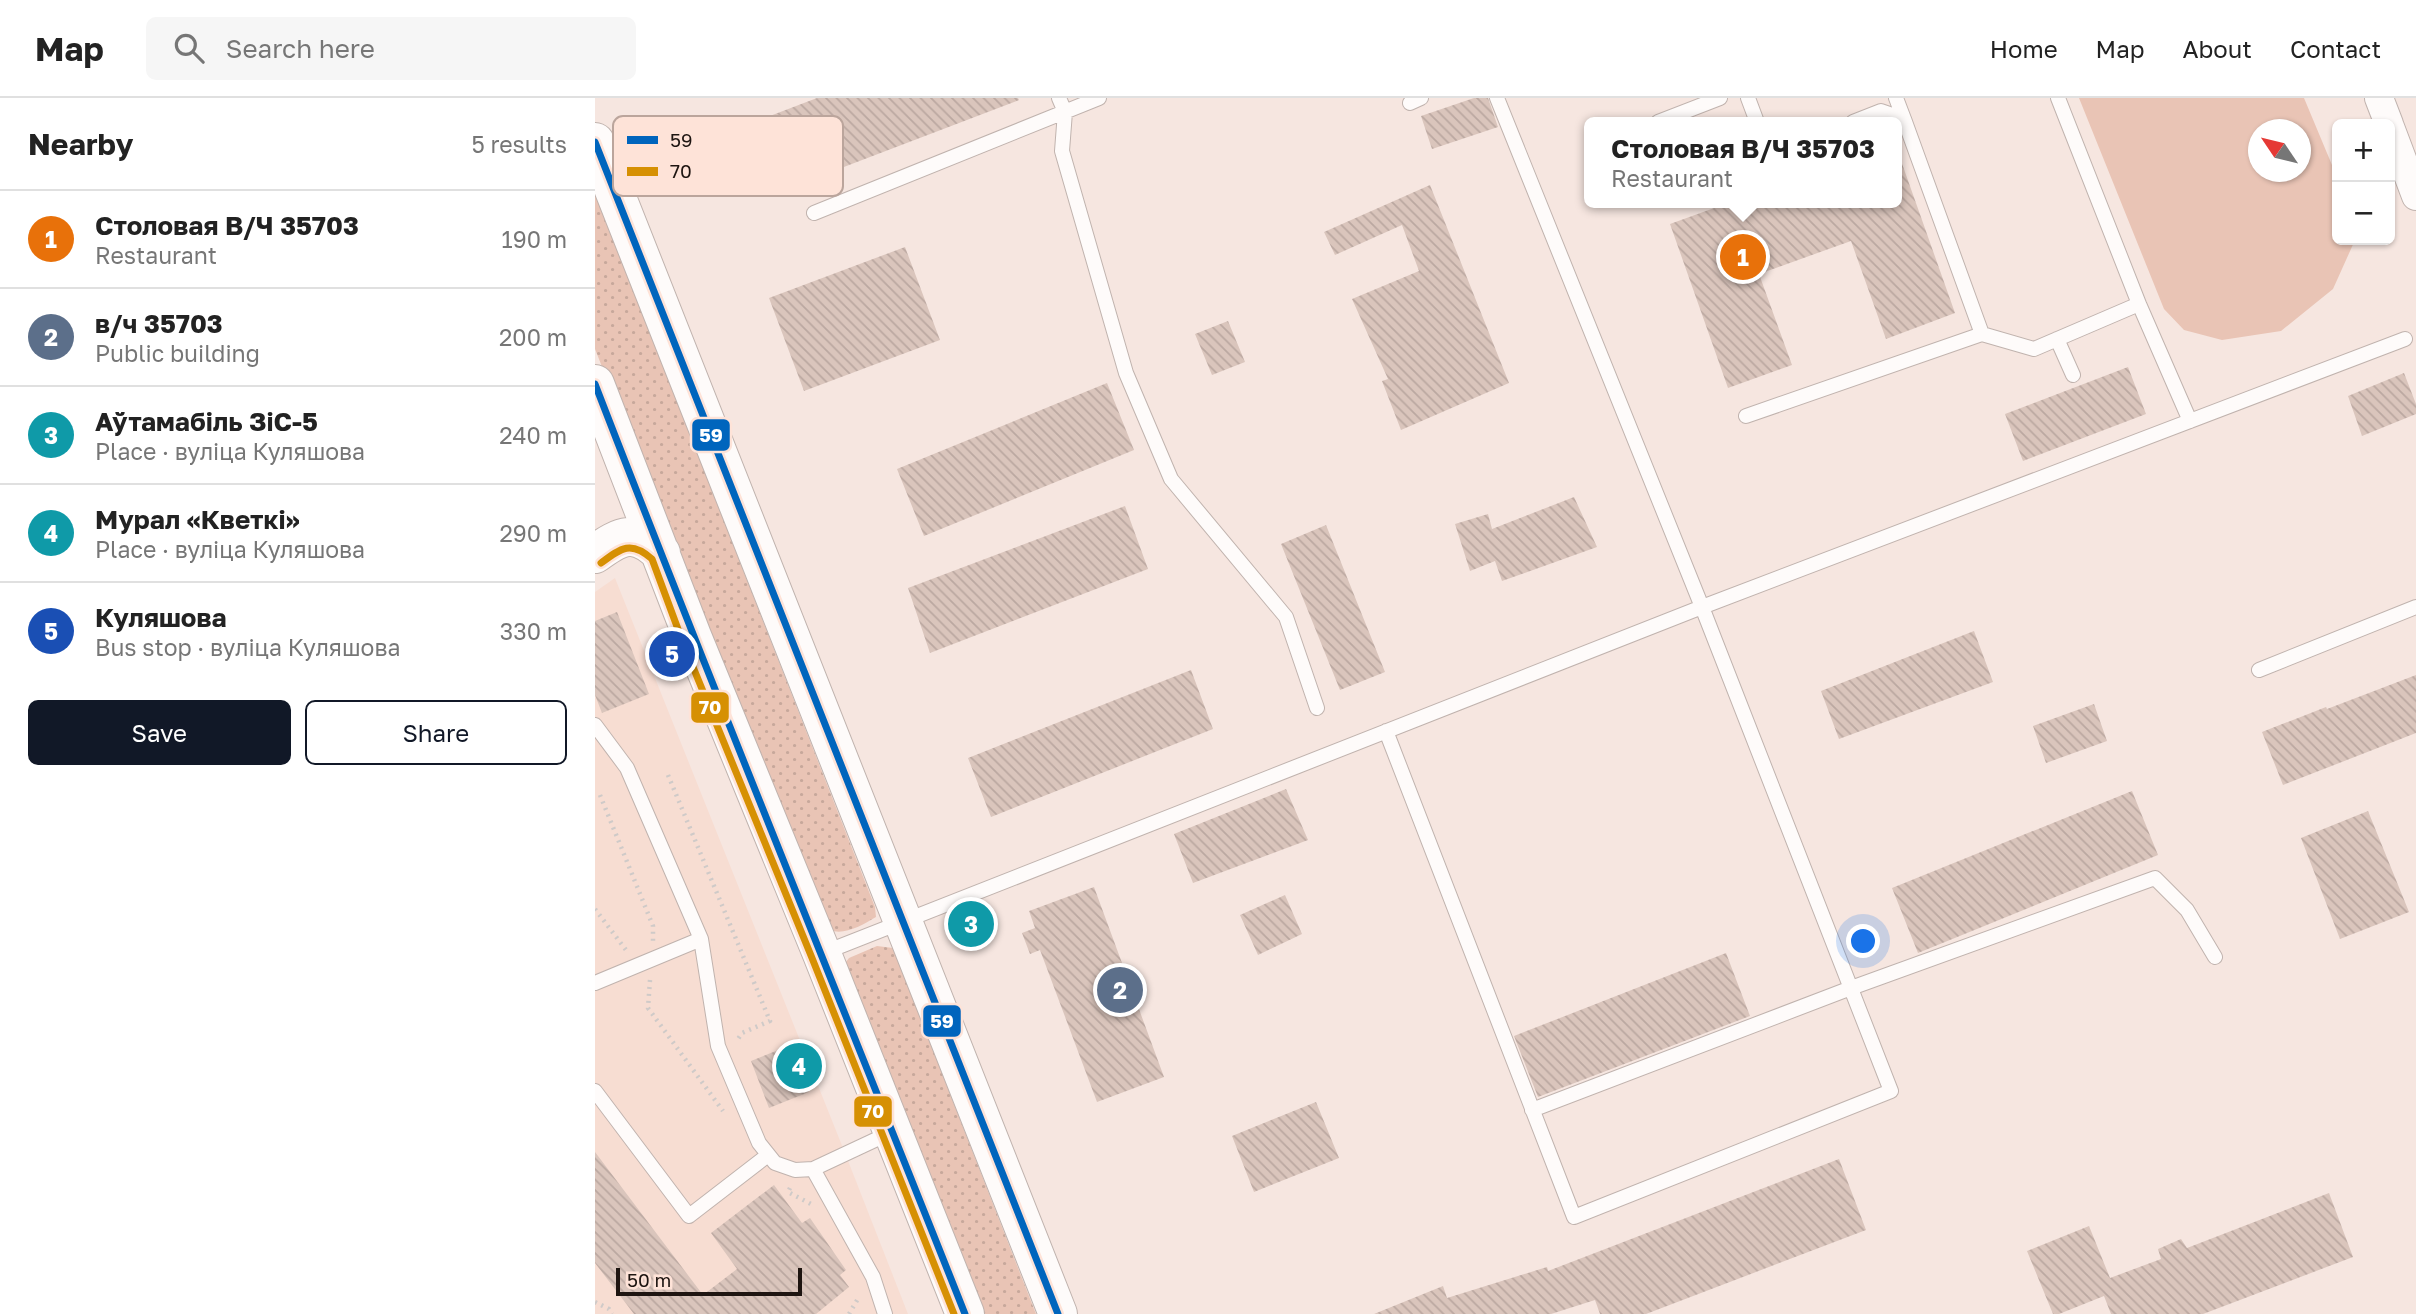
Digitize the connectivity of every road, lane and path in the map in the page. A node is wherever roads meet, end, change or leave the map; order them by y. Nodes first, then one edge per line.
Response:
1 (1099, 98) edge
2 (1497, 98) edge
3 (1720, 98) edge
4 (1748, 98) edge
5 (1896, 98) edge
6 (2058, 98) edge
7 (2379, 98) edge
8 (1062, 105) edge
9 (1671, 117) edge
10 (1755, 117) edge
11 (1866, 117) edge
12 (1898, 117) edge
13 (1904, 119) joint
14 (2387, 119) edge
15 (2395, 141) edge
16 (595, 142) edge
17 (613, 188) edge
18 (616, 196) edge
19 (2416, 197) edge
20 (814, 213) dead end
21 (2139, 304) junction
22 (1982, 334) junction
23 (2057, 339) junction
24 (2405, 339) dead end
25 (2073, 375) dead end
26 (595, 384) edge
27 (1746, 416) dead end
28 (2190, 421) junction
29 (661, 553) junction
30 (595, 554) edge
31 (1702, 607) junction
32 (2416, 607) edge
33 (2259, 670) dead end
34 (1317, 708) dead end
35 (595, 725) edge
36 (1385, 731) junction
37 (668, 775) dead end
38 (600, 795) dead end
39 (595, 909) edge
40 (901, 921) junction
41 (701, 939) junction
42 (628, 953) junction
43 (822, 954) junction
44 (2215, 957) dead end
45 (617, 958) dead end
46 (639, 965) junction
47 (595, 983) edge
48 (1851, 988) junction
49 (734, 1046) dead end
50 (595, 1091) edge
51 (1532, 1110) junction
52 (729, 1120) dead end
53 (893, 1131) junction
54 (768, 1155) junction
55 (813, 1169) junction
56 (795, 1170) junction
57 (815, 1206) dead end
58 (859, 1286) dead end
59 (595, 1302) edge
60 (963, 1313) edge
61 (613, 1314) edge
62 (849, 1314) edge
63 (885, 1314) edge
64 (1058, 1314) edge

1 - 8 lane
2 - 31 lane
3 - 9 lane
4 - 10 lane
5 - 13 lane
6 - 21 lane
7 - 14 street
8 - 20 lane
8 - 34 lane
11 - 12 lane
13 - 22 lane
15 - 19 street
16 - 17 main road
18 - 40 main road
21 - 23 lane
21 - 28 lane
22 - 23 lane
22 - 27 lane
23 - 25 lane
24 - 28 lane
26 - 29 main road
28 - 31 lane
29 - 30 main road
29 - 43 main road
31 - 36 lane
31 - 48 lane
32 - 33 lane
35 - 41 lane
36 - 40 lane
36 - 51 lane
37 - 49 path
38 - 42 path
39 - 42 path
40 - 43 lane
40 - 64 main road
41 - 46 lane
41 - 54 lane
42 - 45 path
42 - 46 path
43 - 53 main road
44 - 48 lane
46 - 47 lane
46 - 52 path
48 - 51 lane
48 - 51 lane
50 - 54 lane
53 - 55 lane
53 - 60 main road
54 - 56 lane
55 - 56 lane
55 - 63 lane
56 - 57 path
58 - 62 path
59 - 61 path

